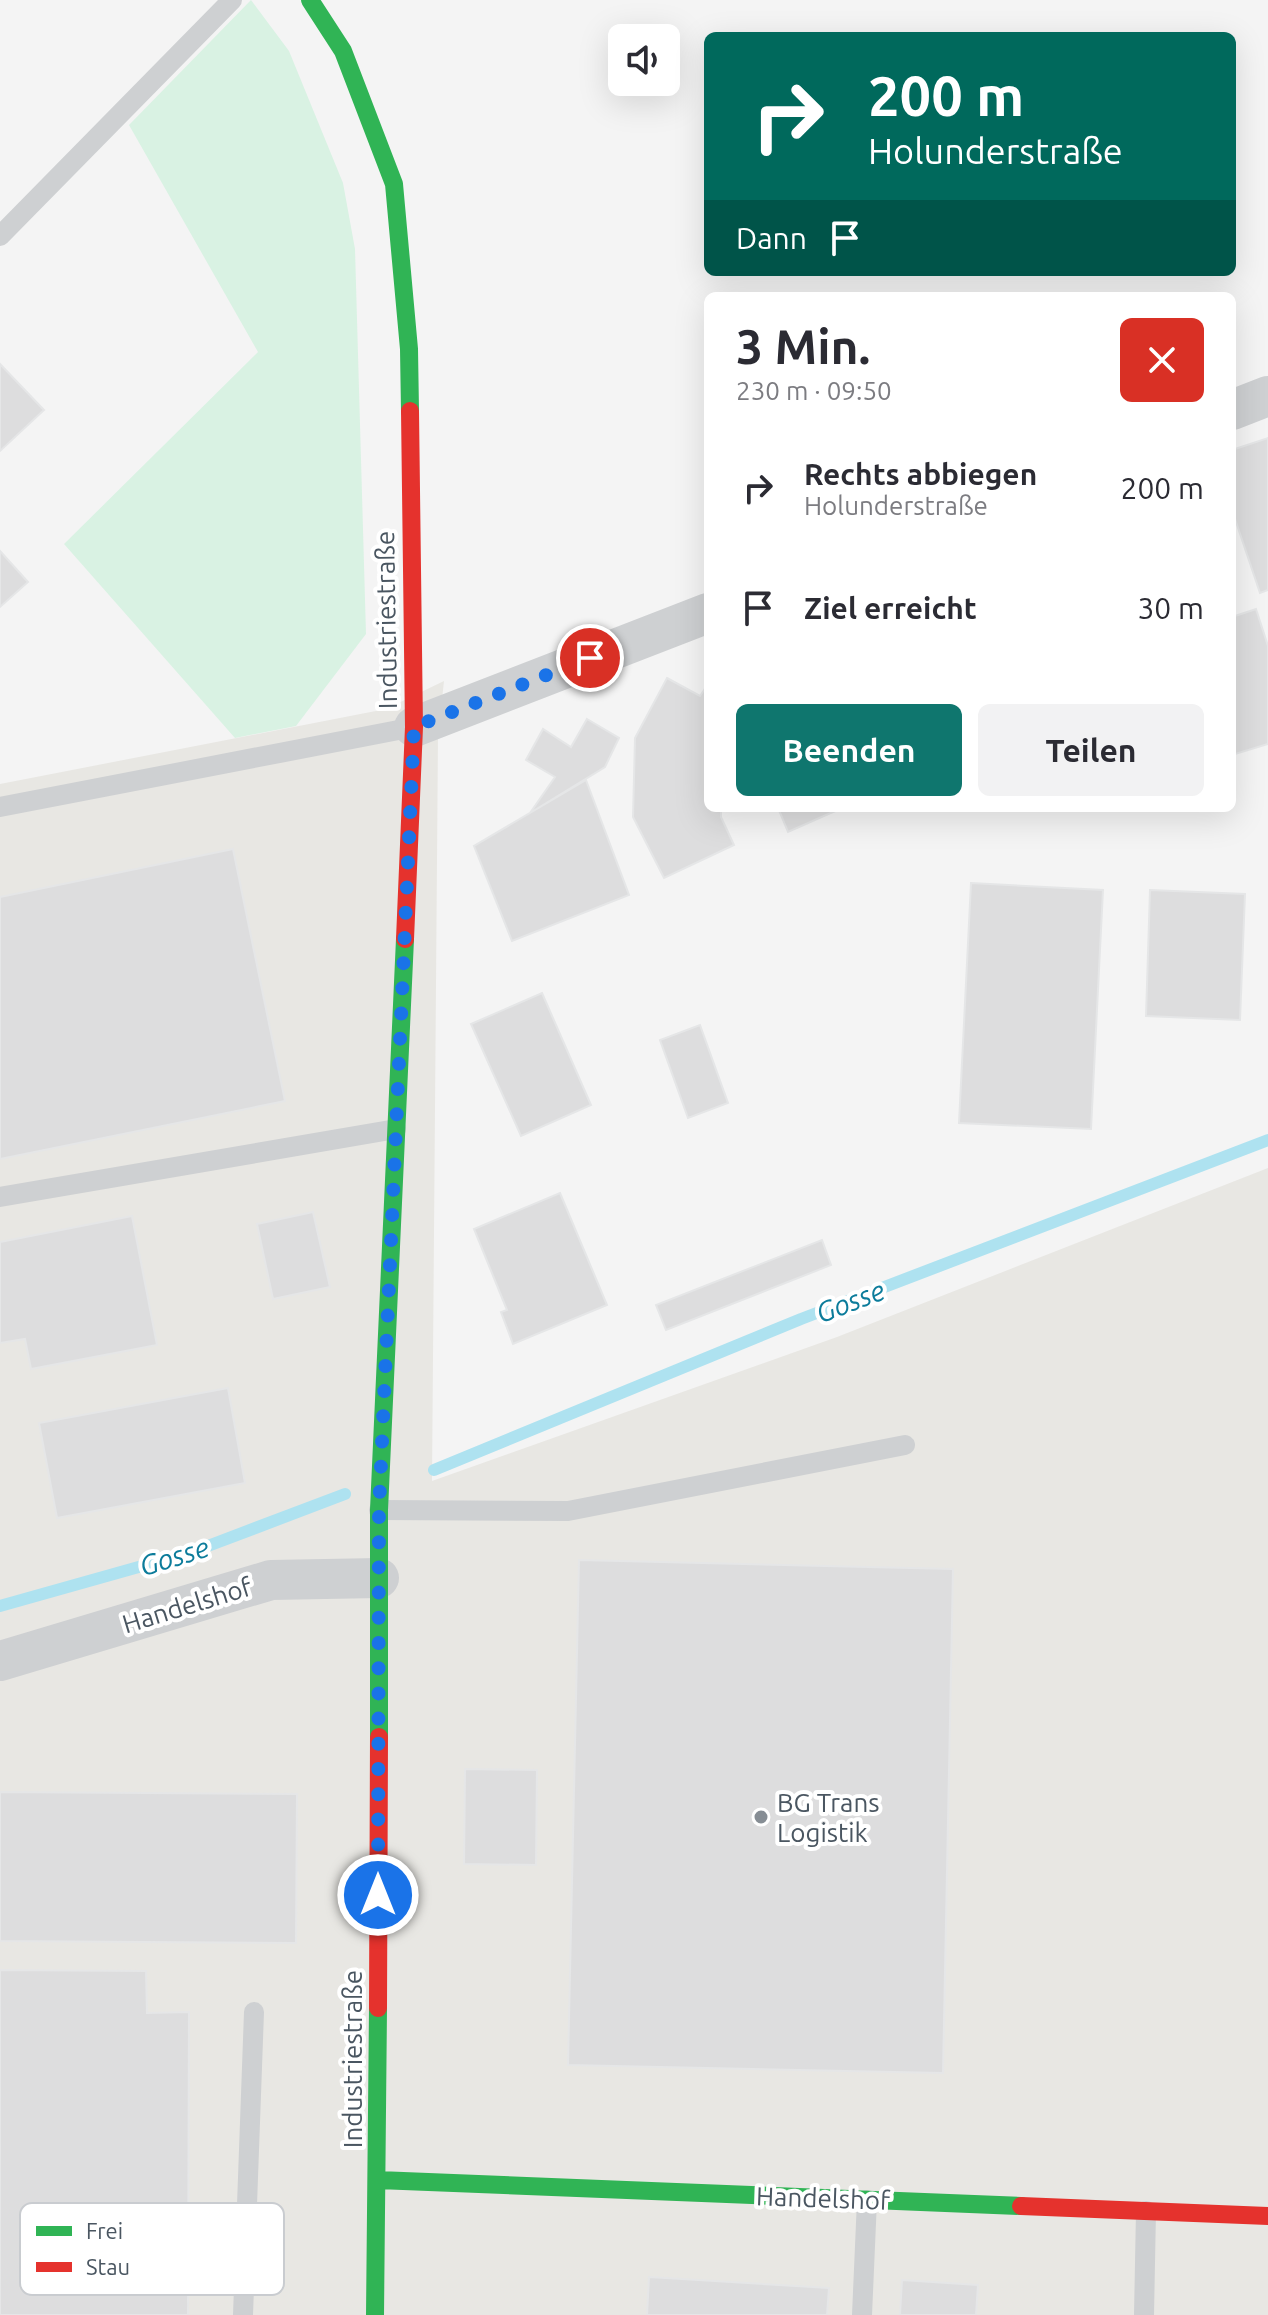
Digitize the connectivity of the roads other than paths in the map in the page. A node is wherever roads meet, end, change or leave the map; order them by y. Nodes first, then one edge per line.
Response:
1 (232, 0) edge
2 (310, 0) edge
3 (0, 236) edge
4 (1268, 396) edge
5 (1236, 408) edge
6 (704, 615) edge
7 (414, 727) junction
8 (0, 807) edge
9 (396, 1129) junction
10 (0, 1197) edge
11 (905, 1445) dead end
12 (379, 1510) junction
13 (379, 1578) junction
14 (0, 1661) edge
15 (254, 2012) dead end
16 (378, 2180) junction
17 (867, 2200) junction
18 (247, 2203) edge
19 (1146, 2211) junction
20 (1268, 2216) edge
21 (244, 2295) edge
22 (243, 2315) edge
23 (375, 2315) edge
24 (862, 2315) edge
25 (1144, 2315) edge

1 - 3 lane
2 - 7 street, Industriestraße
4 - 5 street
6 - 7 street
7 - 8 lane
7 - 9 street, Industriestraße
9 - 10 lane
9 - 12 street, Industriestraße
11 - 12 lane
12 - 13 street, Industriestraße
13 - 14 street, Handelshof
13 - 16 street, Industriestraße
15 - 18 lane
16 - 17 street, Handelshof
16 - 23 street, Industriestraße
17 - 19 street, Handelshof
17 - 24 lane
19 - 20 street, Handelshof
19 - 25 lane
21 - 22 lane

